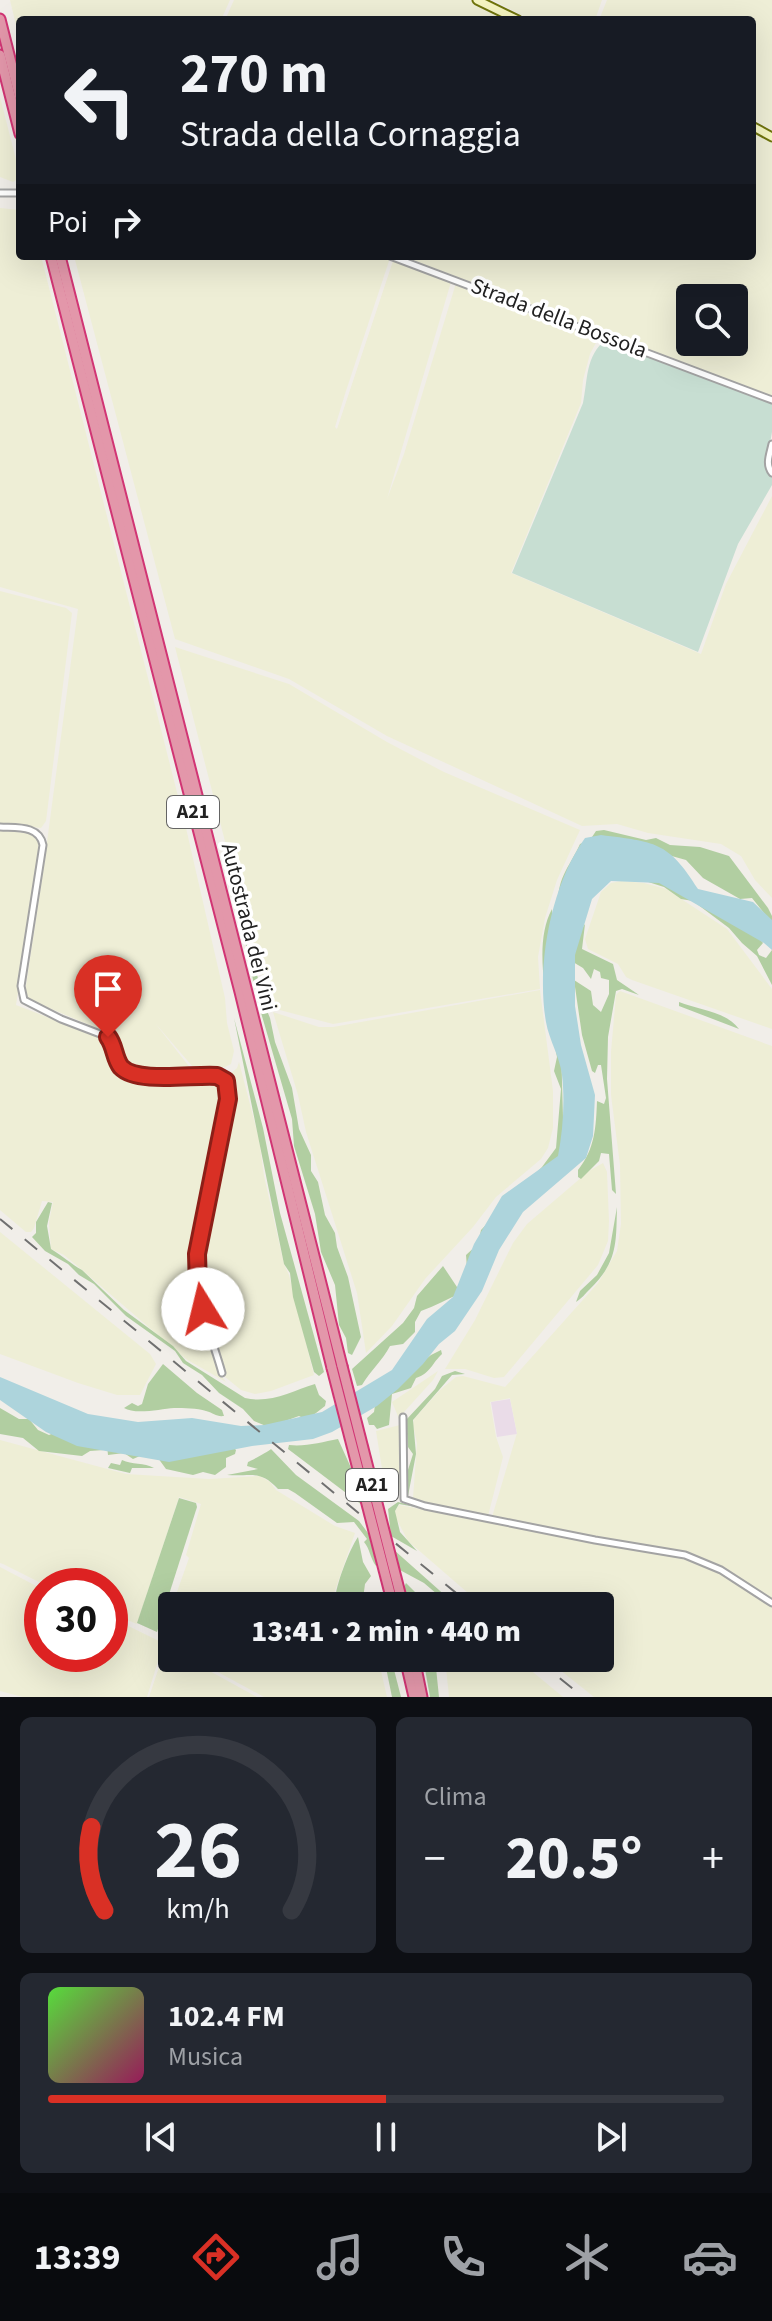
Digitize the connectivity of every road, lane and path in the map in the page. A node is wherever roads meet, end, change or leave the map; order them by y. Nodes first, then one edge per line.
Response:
1 (477, 0) edge
2 (510, 16) edge
3 (0, 19) edge
4 (0, 55) edge
5 (16, 82) edge
6 (16, 118) edge
7 (52, 260) edge
8 (61, 260) edge
9 (401, 260) edge
10 (772, 400) edge
11 (772, 444) edge
12 (772, 473) edge
13 (0, 827) edge
14 (337, 1367) junction
15 (222, 1373) dead end
16 (403, 1417) dead end
17 (390, 1592) edge
18 (399, 1592) edge
19 (772, 1603) edge
20 (408, 1672) edge
21 (417, 1672) edge
22 (414, 1697) edge
23 (422, 1697) edge

1 - 2 street
3 - 5 highway
4 - 6 highway
7 - 14 highway, Autostrada dei Vini / A21
8 - 14 highway, Autostrada dei Vini / A21
9 - 10 street, Strada della Bossola
11 - 12 street
13 - 15 street
14 - 17 highway, Autostrada dei Vini / A21, bridge
14 - 18 highway, Autostrada dei Vini / A21, bridge
16 - 19 street
20 - 22 highway
21 - 23 highway

